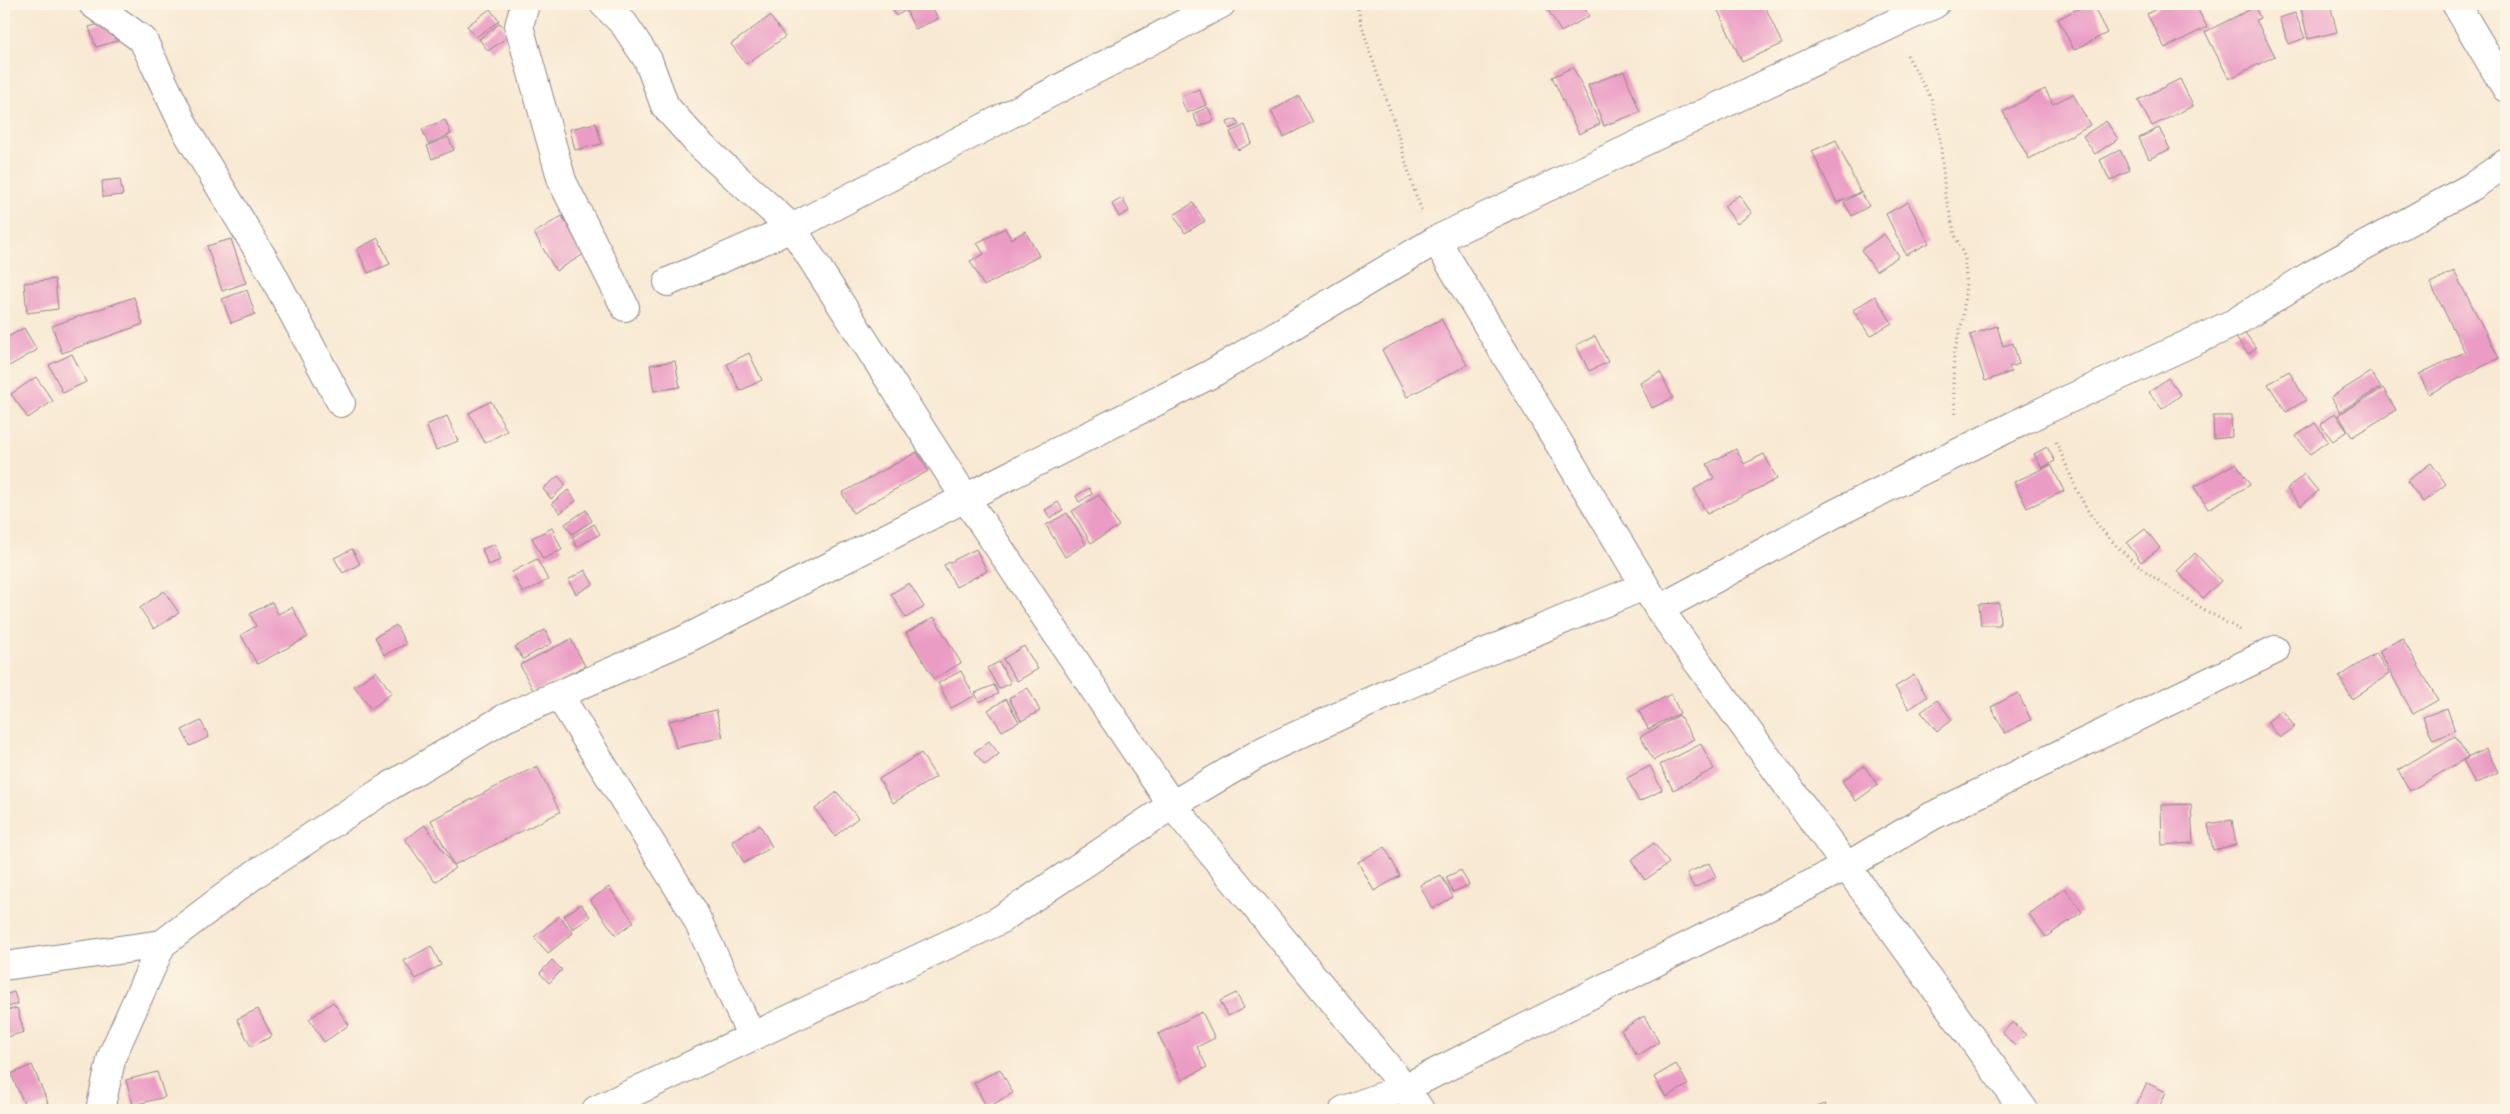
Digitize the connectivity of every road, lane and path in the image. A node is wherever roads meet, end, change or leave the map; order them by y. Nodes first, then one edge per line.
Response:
1 (93, 4) edge
2 (525, 4) edge
3 (604, 4) edge
4 (1222, 4) edge
5 (1357, 4) edge
6 (1935, 4) edge
7 (2456, 4) edge
8 (1903, 47) dead end
9 (2506, 88) edge
10 (2506, 163) edge
11 (792, 228) junction
12 (1436, 240) junction
13 (668, 282) dead end
14 (625, 307) dead end
15 (341, 403) dead end
16 (2041, 412) junction
17 (1960, 451) junction
18 (966, 500) junction
19 (1644, 586) junction
20 (1659, 609) junction
21 (2275, 650) joint
22 (559, 695) junction
23 (1172, 805) junction
24 (1847, 866) junction
25 (162, 944) junction
26 (4, 966) edge
27 (752, 1037) junction
28 (1405, 1088) junction
29 (100, 1110) edge
30 (596, 1110) edge
31 (1344, 1110) edge
32 (1420, 1110) edge
33 (2024, 1110) edge

1 - 15 street
2 - 14 street
3 - 11 street
4 - 11 street
5 - 12 path
6 - 12 street
7 - 9 street
8 - 17 path
10 - 16 street
11 - 13 street
11 - 18 street
12 - 18 street
12 - 19 street
16 - 17 street
16 - 21 path
17 - 20 street
18 - 22 street
18 - 23 street
19 - 20 street
19 - 23 street
20 - 24 street
21 - 24 street
22 - 25 street
22 - 27 street
23 - 27 street
23 - 28 street
24 - 28 street
24 - 33 street
25 - 26 street
25 - 29 street
27 - 30 street
28 - 31 street
28 - 32 street

